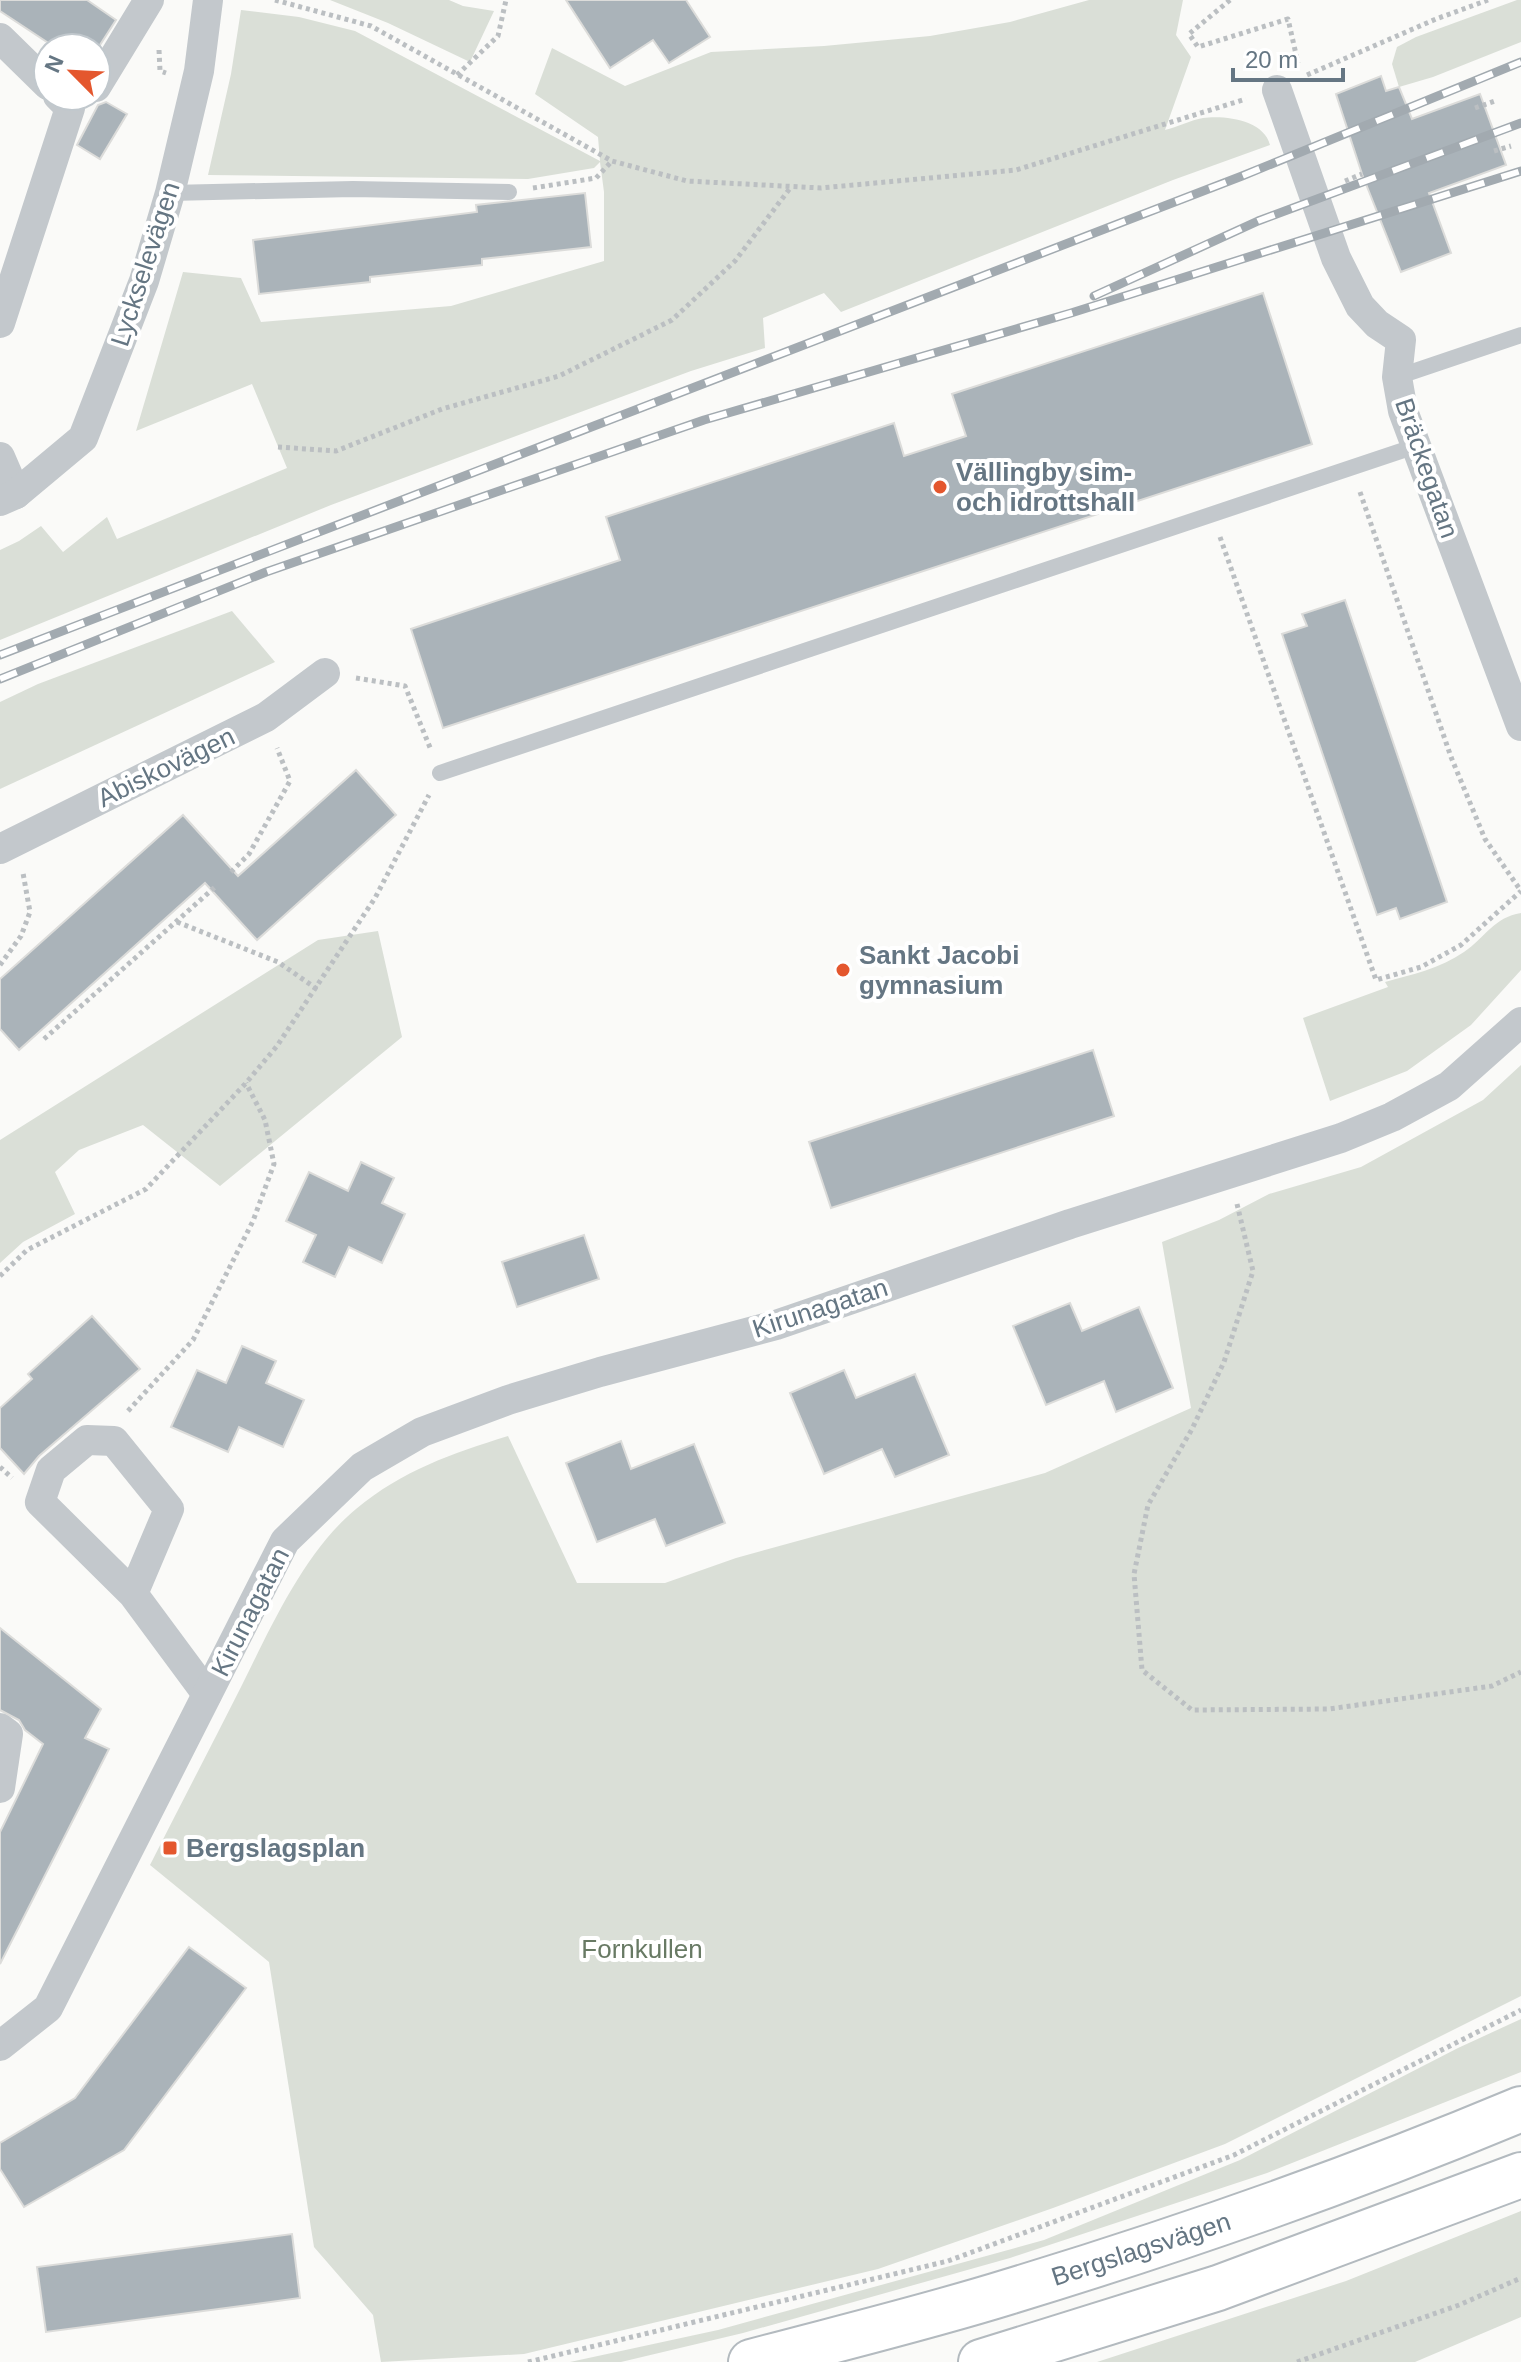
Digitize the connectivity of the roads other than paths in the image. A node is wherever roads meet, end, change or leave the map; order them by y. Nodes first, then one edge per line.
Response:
1 (149, 0) edge
2 (208, 0) edge
3 (0, 38) edge
4 (112, 61) edge
5 (32, 69) edge
6 (1289, 84) road end
7 (67, 112) edge
8 (509, 192) road end
9 (170, 193) junction
10 (0, 323) edge
11 (1521, 335) edge
12 (1397, 377) junction
13 (1416, 446) junction
14 (0, 457) edge
15 (8, 497) edge
16 (325, 673) road end
17 (1521, 726) edge
18 (440, 773) road end
19 (8, 845) edge
20 (1521, 1022) edge
21 (133, 1594) junction
22 (207, 1694) junction
23 (0, 1728) edge
24 (0, 1788) edge
25 (0, 2046) edge
26 (1521, 2109) edge
27 (1521, 2175) edge
28 (751, 2362) edge
29 (981, 2362) edge

1 - 4 street
2 - 9 street, Lyckselevägen
3 - 5 street
6 - 12 street, Bräckegatan
7 - 10 street
8 - 9 lane
9 - 15 street, Lyckselevägen
11 - 12 lane
12 - 13 street, Bräckegatan
13 - 17 street, Bräckegatan
13 - 18 lane
14 - 15 street, Lyckselevägen
16 - 19 street, Abiskovägen
20 - 22 street, Kirunagatan
21 - 21 street, Kirunagatan
21 - 22 street, Kirunagatan
22 - 25 street, Kirunagatan
23 - 24 street
26 - 28 main road, Bergslagsvägen
27 - 29 main road

